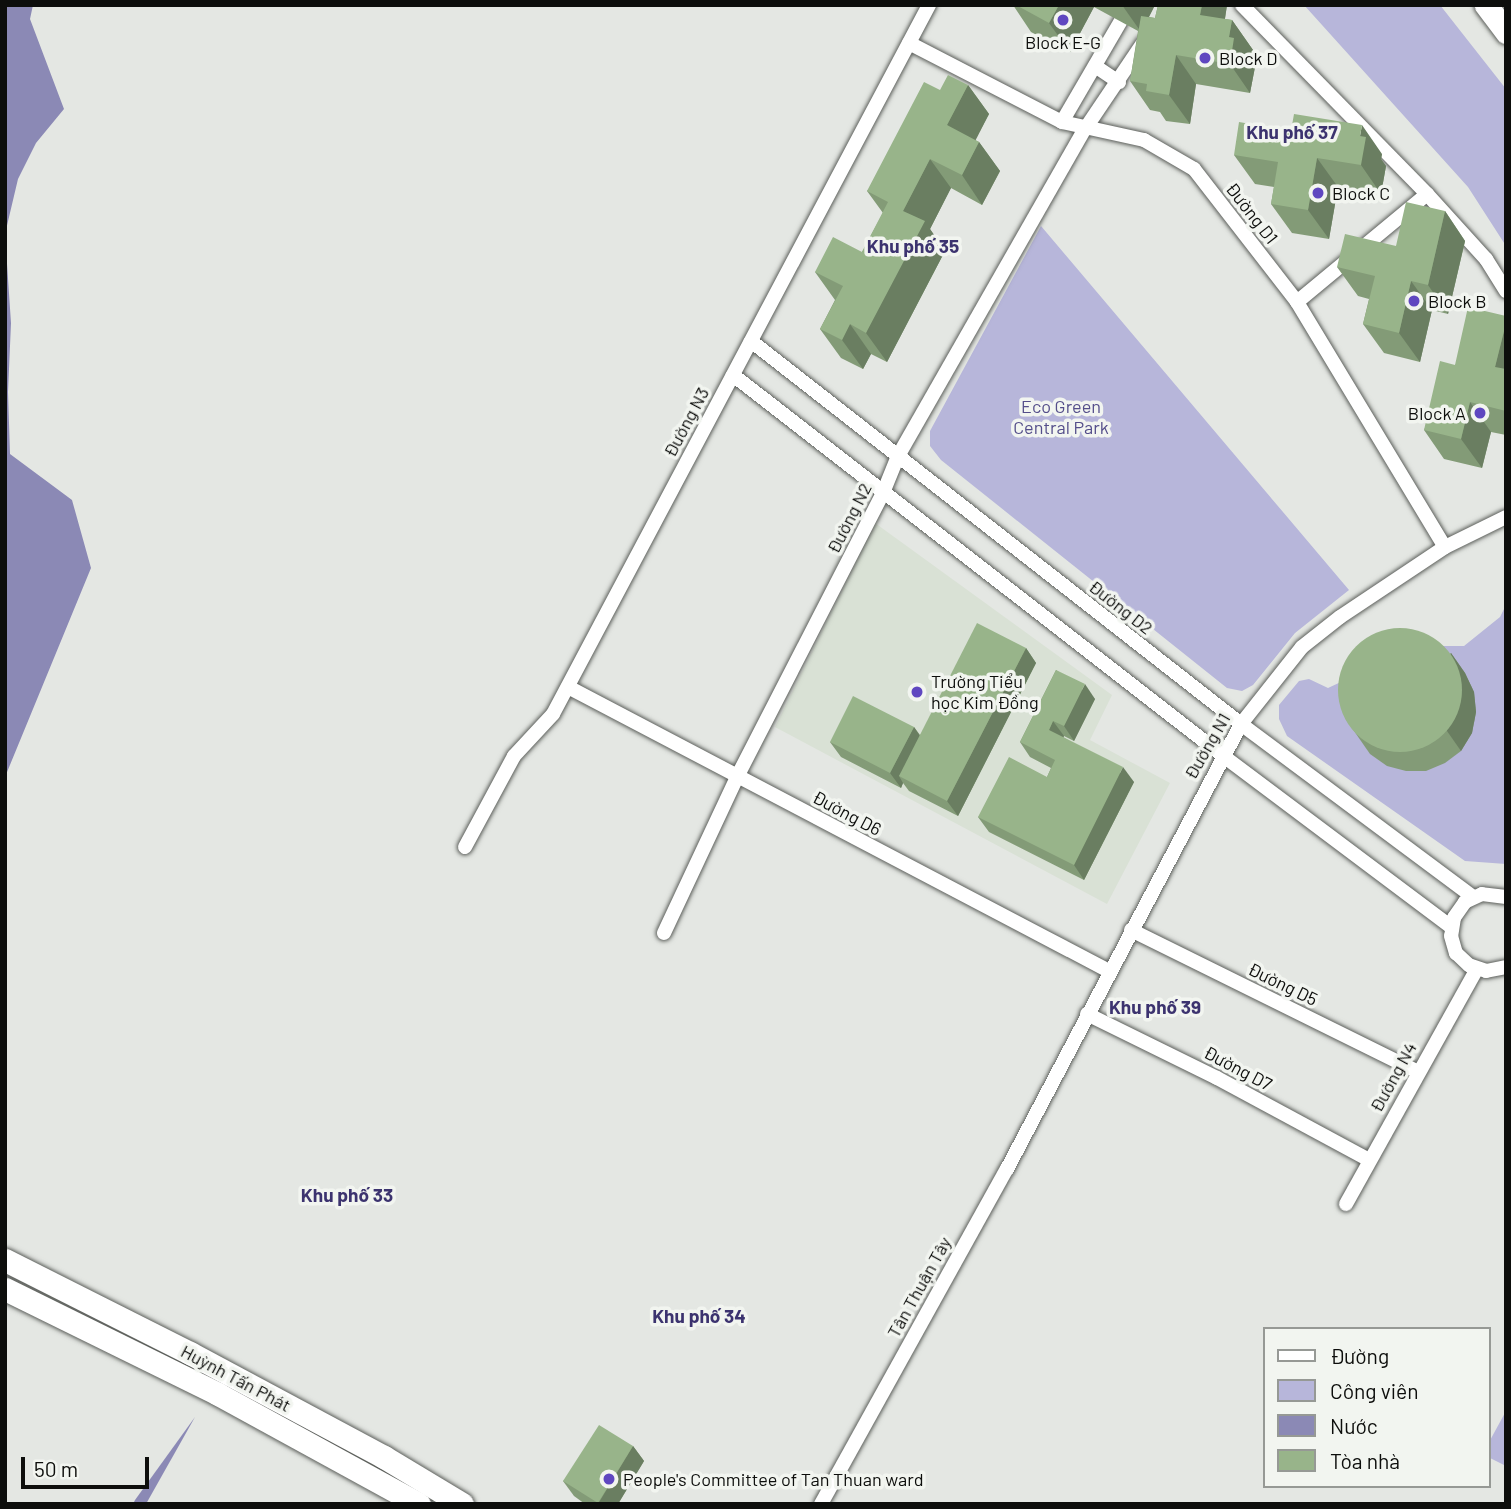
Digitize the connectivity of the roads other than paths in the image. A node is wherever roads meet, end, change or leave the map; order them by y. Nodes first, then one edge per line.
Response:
1 (929, 5) edge
2 (1130, 5) edge
3 (1242, 5) edge
4 (1486, 5) edge
5 (1152, 27) edge
6 (1506, 32) edge
7 (909, 43) junction
8 (1095, 66) junction
9 (1119, 82) junction
10 (1062, 122) junction
11 (1085, 129) junction
12 (1427, 194) junction
13 (1506, 290) edge
14 (1297, 302) junction
15 (751, 341) junction
16 (733, 375) junction
17 (897, 458) junction
18 (883, 494) junction
19 (1506, 517) edge
20 (1445, 547) junction
21 (568, 687) junction
22 (1241, 724) junction
23 (1222, 755) junction
24 (737, 777) junction
25 (465, 847) dead end
26 (1473, 897) junction
27 (1506, 897) edge
28 (1451, 927) junction
29 (1131, 929) junction
30 (664, 933) dead end
31 (1506, 967) edge
32 (1477, 969) junction
33 (1109, 971) junction
34 (1087, 1014) junction
35 (1418, 1072) junction
36 (1048, 1088) joint
37 (1369, 1160) junction
38 (1346, 1204) dead end
39 (5, 1260) edge
40 (35, 1275) junction
41 (14, 1294) edge
42 (379, 1467) junction
43 (419, 1504) edge
44 (462, 1504) edge
45 (821, 1504) edge

1 - 7 street, Đường N3
2 - 8 street
3 - 12 street
4 - 6 main road
5 - 9 street, Đường N2
7 - 10 street, Đường D1
7 - 15 street, Đường N3
8 - 9 street
8 - 10 street
9 - 11 street, Đường N2
10 - 11 street, Đường D1
11 - 14 street, Đường D1
11 - 17 street, Đường N2
12 - 13 street
12 - 14 street
14 - 20 street, Đường D1
15 - 16 street, Đường N3
15 - 17 street, Đường D2
16 - 18 street
16 - 21 street, Đường N3
17 - 18 street, Đường N2
17 - 22 street, Đường D2
18 - 23 street
18 - 24 street, Đường N2
19 - 20 street, Đường N1
20 - 22 street, Đường N1
21 - 24 street, Đường D6
21 - 25 street, Đường N3
22 - 23 street, Đường N1
22 - 26 street, Đường D2
23 - 28 street
23 - 29 street, Đường N1
24 - 30 street, Đường N2
24 - 33 street, Đường D6
26 - 27 street
26 - 28 street
28 - 32 street
29 - 33 street, Đường N1
29 - 35 street, Đường D5
31 - 32 street
32 - 35 street, Đường N4
33 - 34 street, Đường N1
34 - 36 street, Đường N1
34 - 37 street, Đường D7
35 - 37 street, Đường N4
36 - 45 street, Tân Thuận Tây
37 - 38 street, Đường N4
39 - 40 main road, Huỳnh Tấn Phát
40 - 41 main road
40 - 42 main road, Huỳnh Tấn Phát
41 - 42 main road, Huỳnh Tấn Phát
42 - 43 main road, Huỳnh Tấn Phát
42 - 44 main road, Huỳnh Tấn Phát

